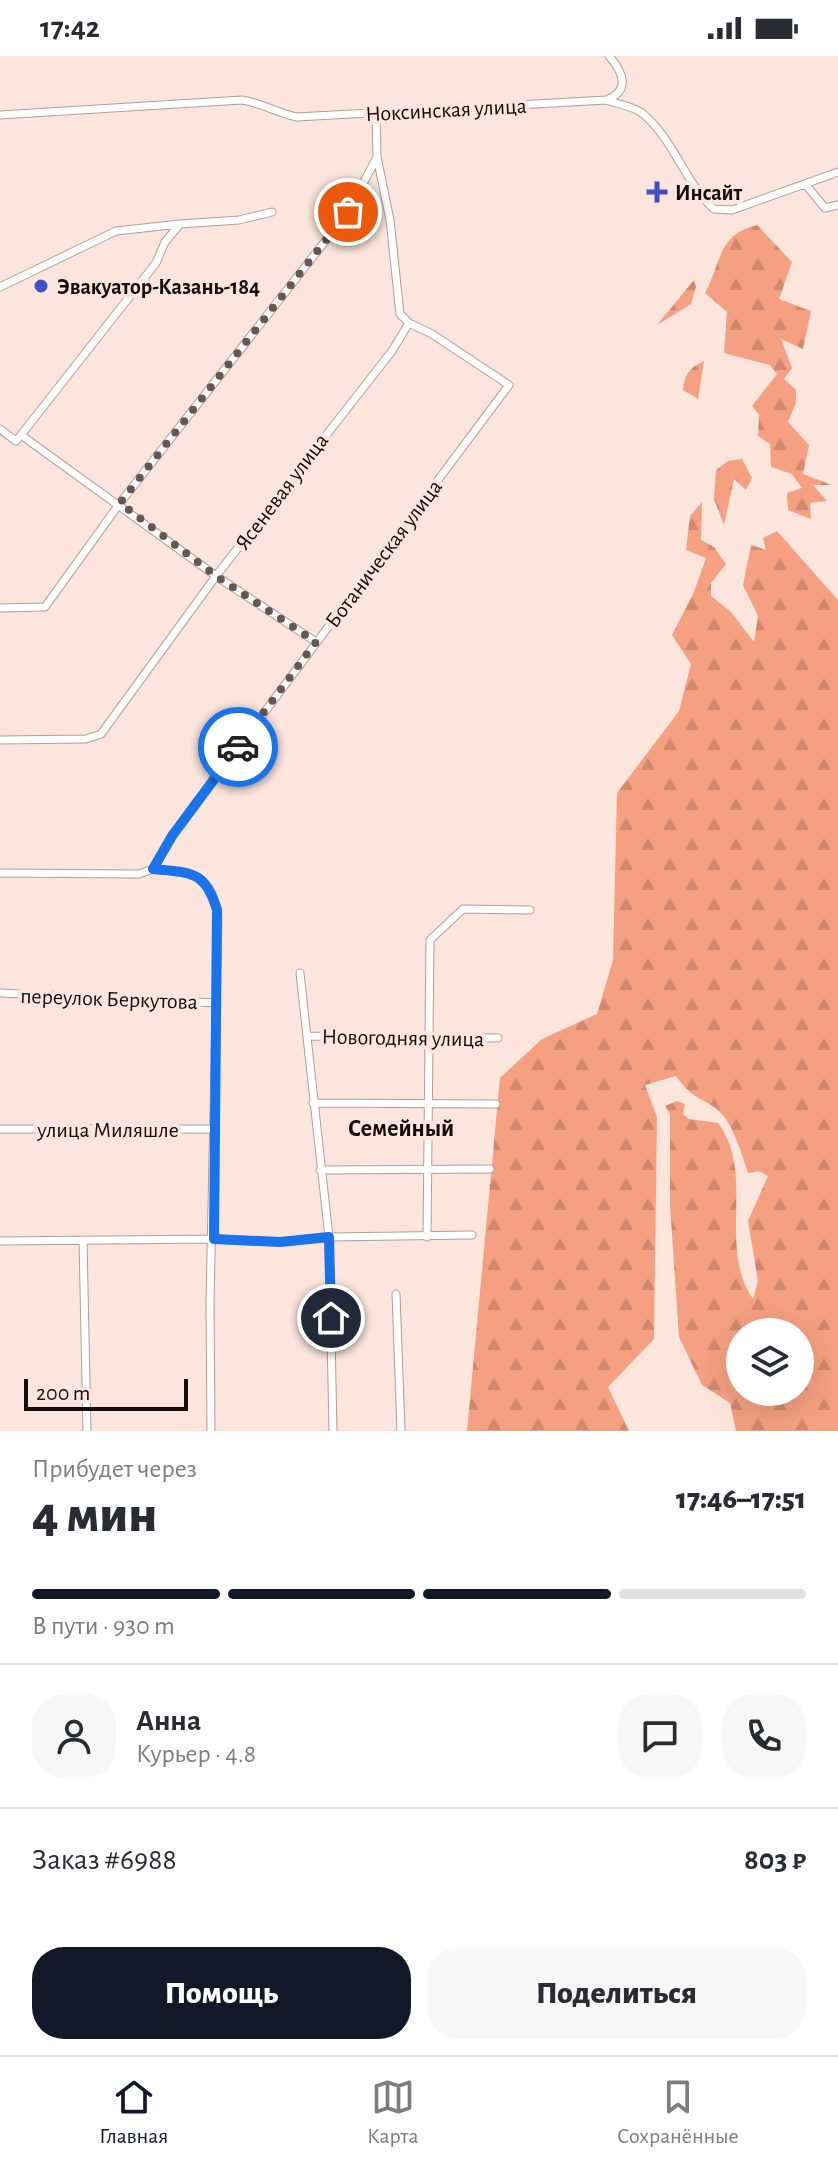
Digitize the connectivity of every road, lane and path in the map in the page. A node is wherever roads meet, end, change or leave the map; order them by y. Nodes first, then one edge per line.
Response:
1 (609, 56) edge
2 (606, 100) junction
3 (376, 113) junction
4 (0, 115) edge
5 (377, 157) junction
6 (838, 172) edge
7 (805, 184) junction
8 (838, 205) edge
9 (272, 212) dead end
10 (180, 224) junction
11 (0, 287) edge
12 (409, 323) junction
13 (0, 429) edge
14 (21, 435) junction
15 (120, 503) junction
16 (216, 576) junction
17 (0, 608) edge
18 (316, 642) junction
19 (0, 740) edge
20 (153, 869) junction
21 (0, 873) edge
22 (530, 910) dead end
23 (300, 973) dead end
24 (0, 993) edge
25 (217, 1003) junction
26 (309, 1036) junction
27 (430, 1038) junction
28 (498, 1038) dead end
29 (313, 1103) junction
30 (496, 1104) dead end
31 (430, 1105) junction
32 (0, 1129) edge
33 (215, 1129) junction
34 (490, 1169) dead end
35 (320, 1170) junction
36 (430, 1171) junction
37 (472, 1235) dead end
38 (329, 1237) junction
39 (427, 1237) junction
40 (214, 1239) junction
41 (83, 1240) junction
42 (0, 1241) edge
43 (396, 1294) dead end
44 (87, 1431) edge
45 (211, 1431) edge
46 (333, 1431) edge
47 (401, 1431) edge

1 - 2 street
2 - 3 street, Ноксинская улица
2 - 7 street, Ноксинская улица
3 - 4 street, Ноксинская улица
3 - 5 street
5 - 12 street
5 - 15 street
6 - 7 street, Ноксинская улица
7 - 8 street
9 - 10 street
10 - 11 street
10 - 14 street
12 - 16 street, Ясеневая улица
12 - 18 street, Ботаническая улица
13 - 14 street
14 - 15 street
15 - 16 street
15 - 17 street
16 - 18 street
16 - 19 street, Ясеневая улица
18 - 20 street, Ботаническая улица
20 - 21 street
20 - 25 street
22 - 27 street
23 - 26 street
24 - 25 street, переулок Беркутова
25 - 33 street
26 - 27 street, Новогодняя улица
26 - 29 street
27 - 28 street, Новогодняя улица
27 - 31 street
29 - 31 street
29 - 35 street
30 - 31 street
31 - 36 street
32 - 33 street, улица Миляшле
33 - 40 street
34 - 36 street
35 - 36 street
35 - 38 street
36 - 39 street
37 - 39 street
38 - 39 street
38 - 40 street
38 - 46 street
40 - 41 street
40 - 45 street
41 - 42 street
41 - 44 street
43 - 47 street

